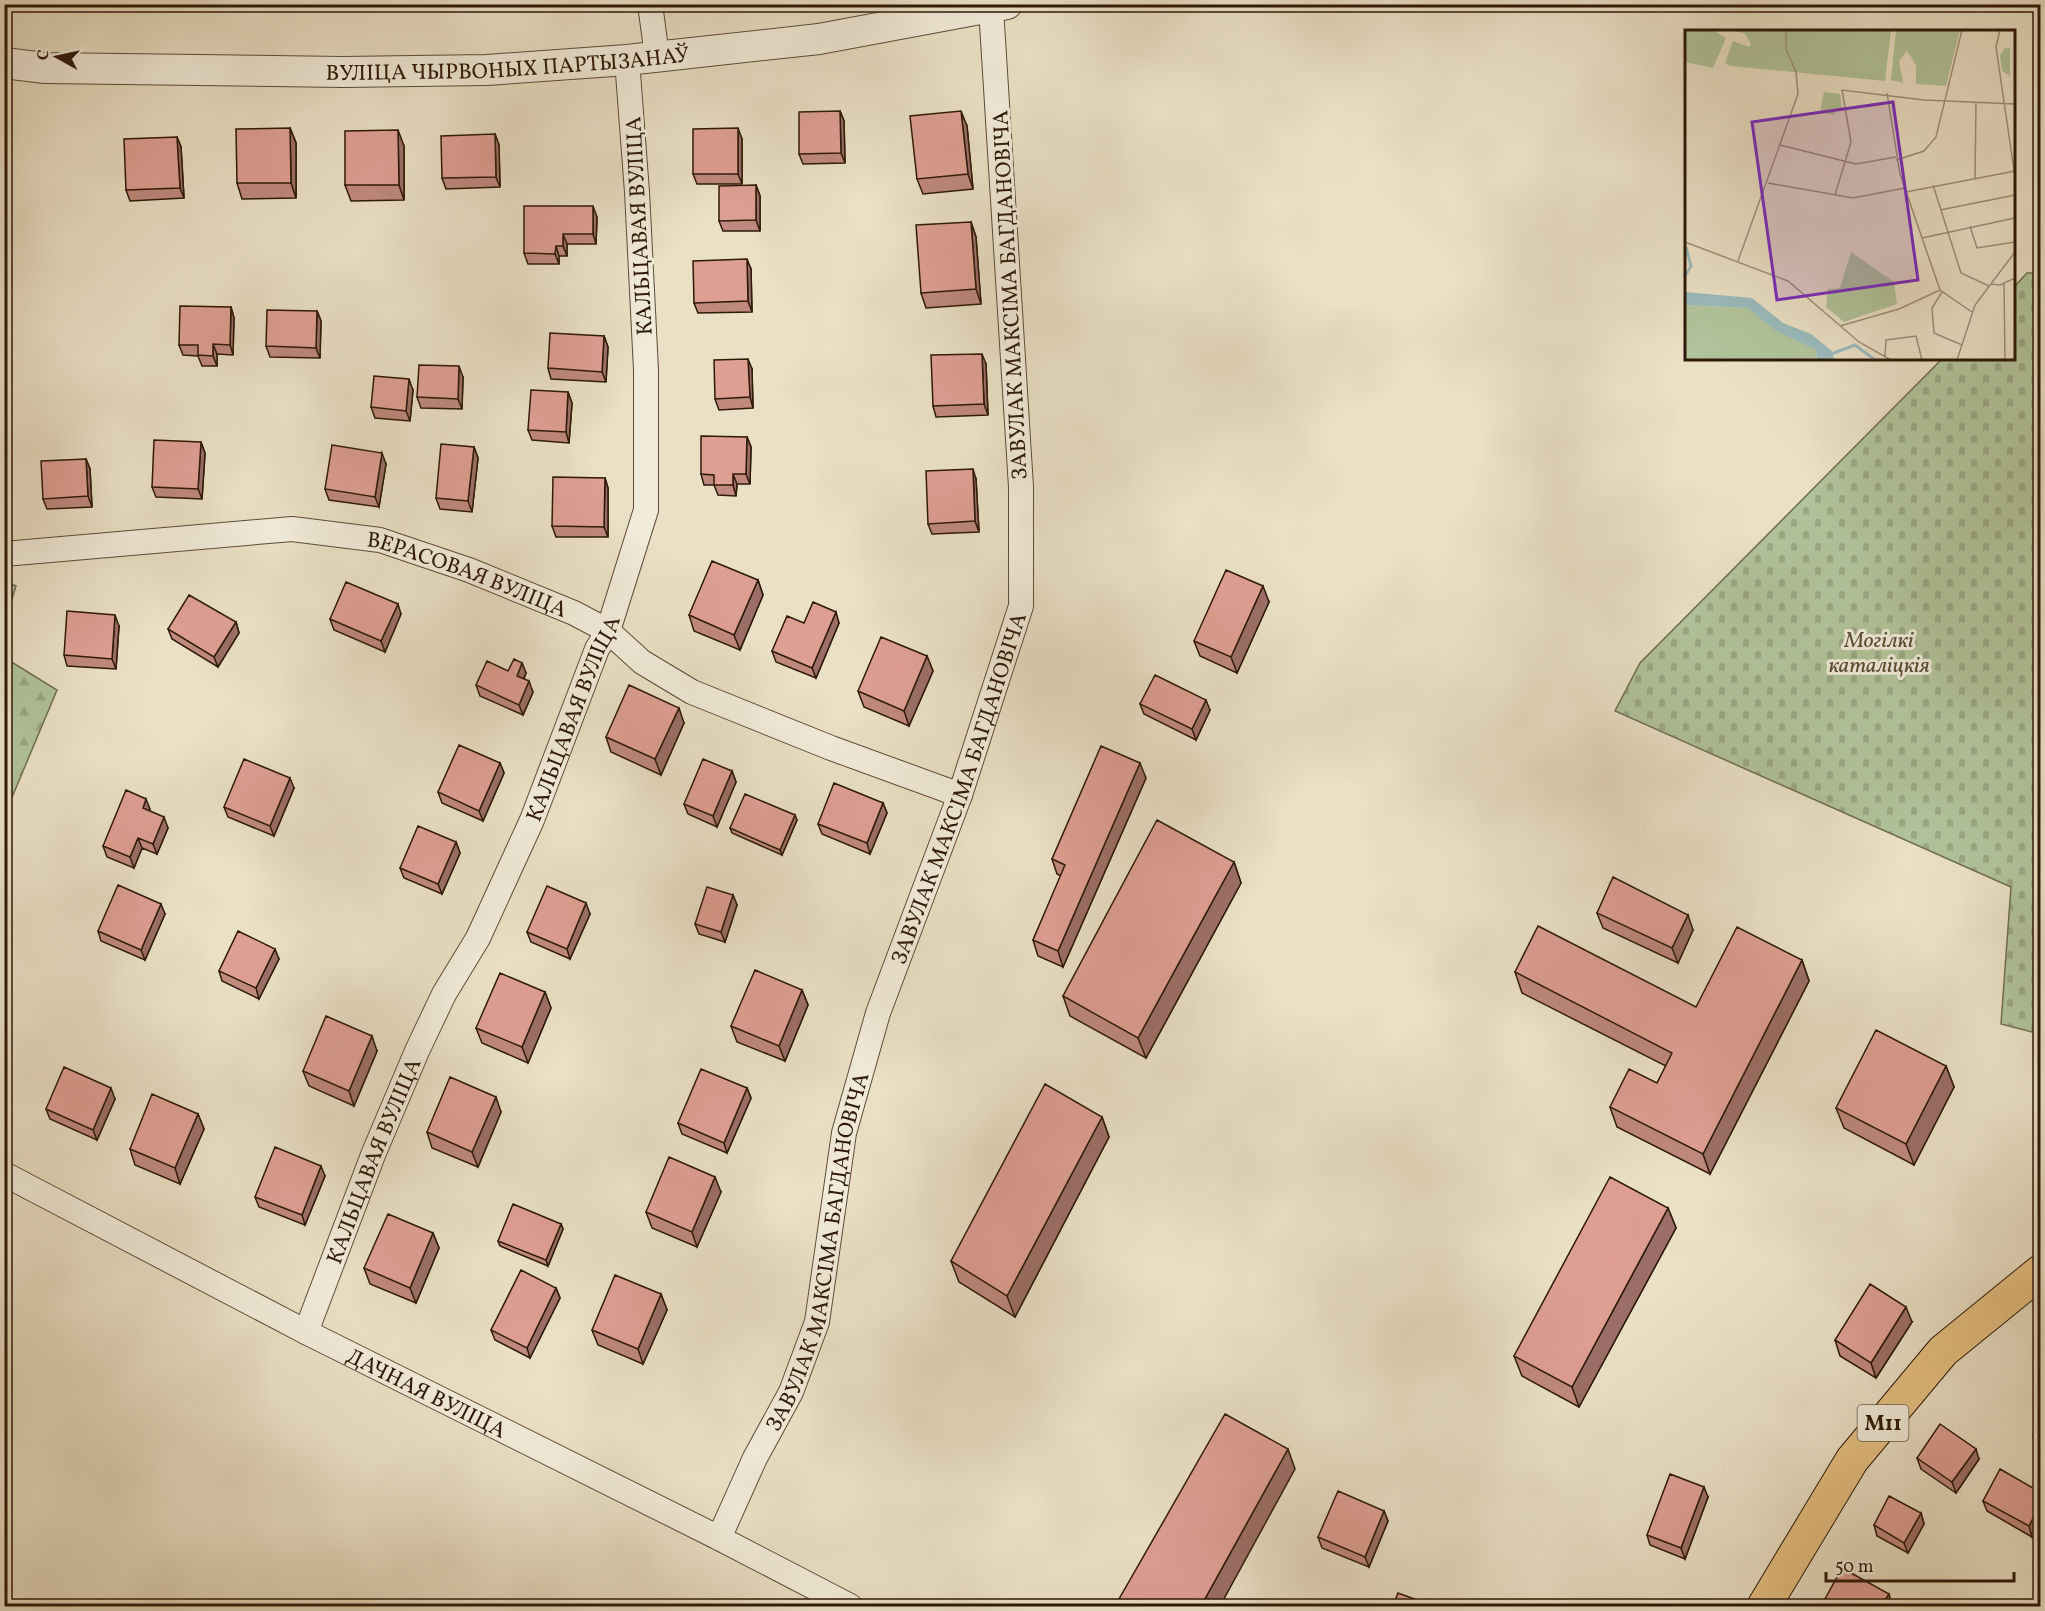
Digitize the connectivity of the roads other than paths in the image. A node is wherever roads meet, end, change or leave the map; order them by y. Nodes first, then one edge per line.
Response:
1 (650, 4) edge
2 (999, 6) edge
3 (657, 56) junction
4 (627, 60) junction
5 (4, 63) edge
6 (4, 554) edge
7 (608, 631) junction
8 (960, 795) junction
9 (4, 1174) edge
10 (2040, 1272) edge
11 (306, 1332) junction
12 (719, 1538) junction
13 (850, 1606) edge
14 (1764, 1606) edge

1 - 3 street
2 - 3 street, ВУЛІЦА ЧЫРВОНЫХ ПАРТЫЗАНАЎ
2 - 8 street, ЗАВУЛАК МАКСІМА БАГДАНОВІЧА
3 - 4 street, ВУЛІЦА ЧЫРВОНЫХ ПАРТЫЗАНАЎ
4 - 5 street, ВУЛІЦА ЧЫРВОНЫХ ПАРТЫЗАНАЎ
4 - 7 street, КАЛЬЦАВАЯ ВУЛІЦА
6 - 7 street, ВЕРАСОВАЯ ВУЛІЦА
7 - 8 street, ВЕРАСОВАЯ ВУЛІЦА
7 - 11 street, КАЛЬЦАВАЯ ВУЛІЦА
8 - 12 street, ЗАВУЛАК МАКСІМА БАГДАНОВІЧА
9 - 11 street, ДАЧНАЯ ВУЛІЦА
10 - 14 highway, М11
11 - 12 street, ДАЧНАЯ ВУЛІЦА
12 - 13 street, ДАЧНАЯ ВУЛІЦА

